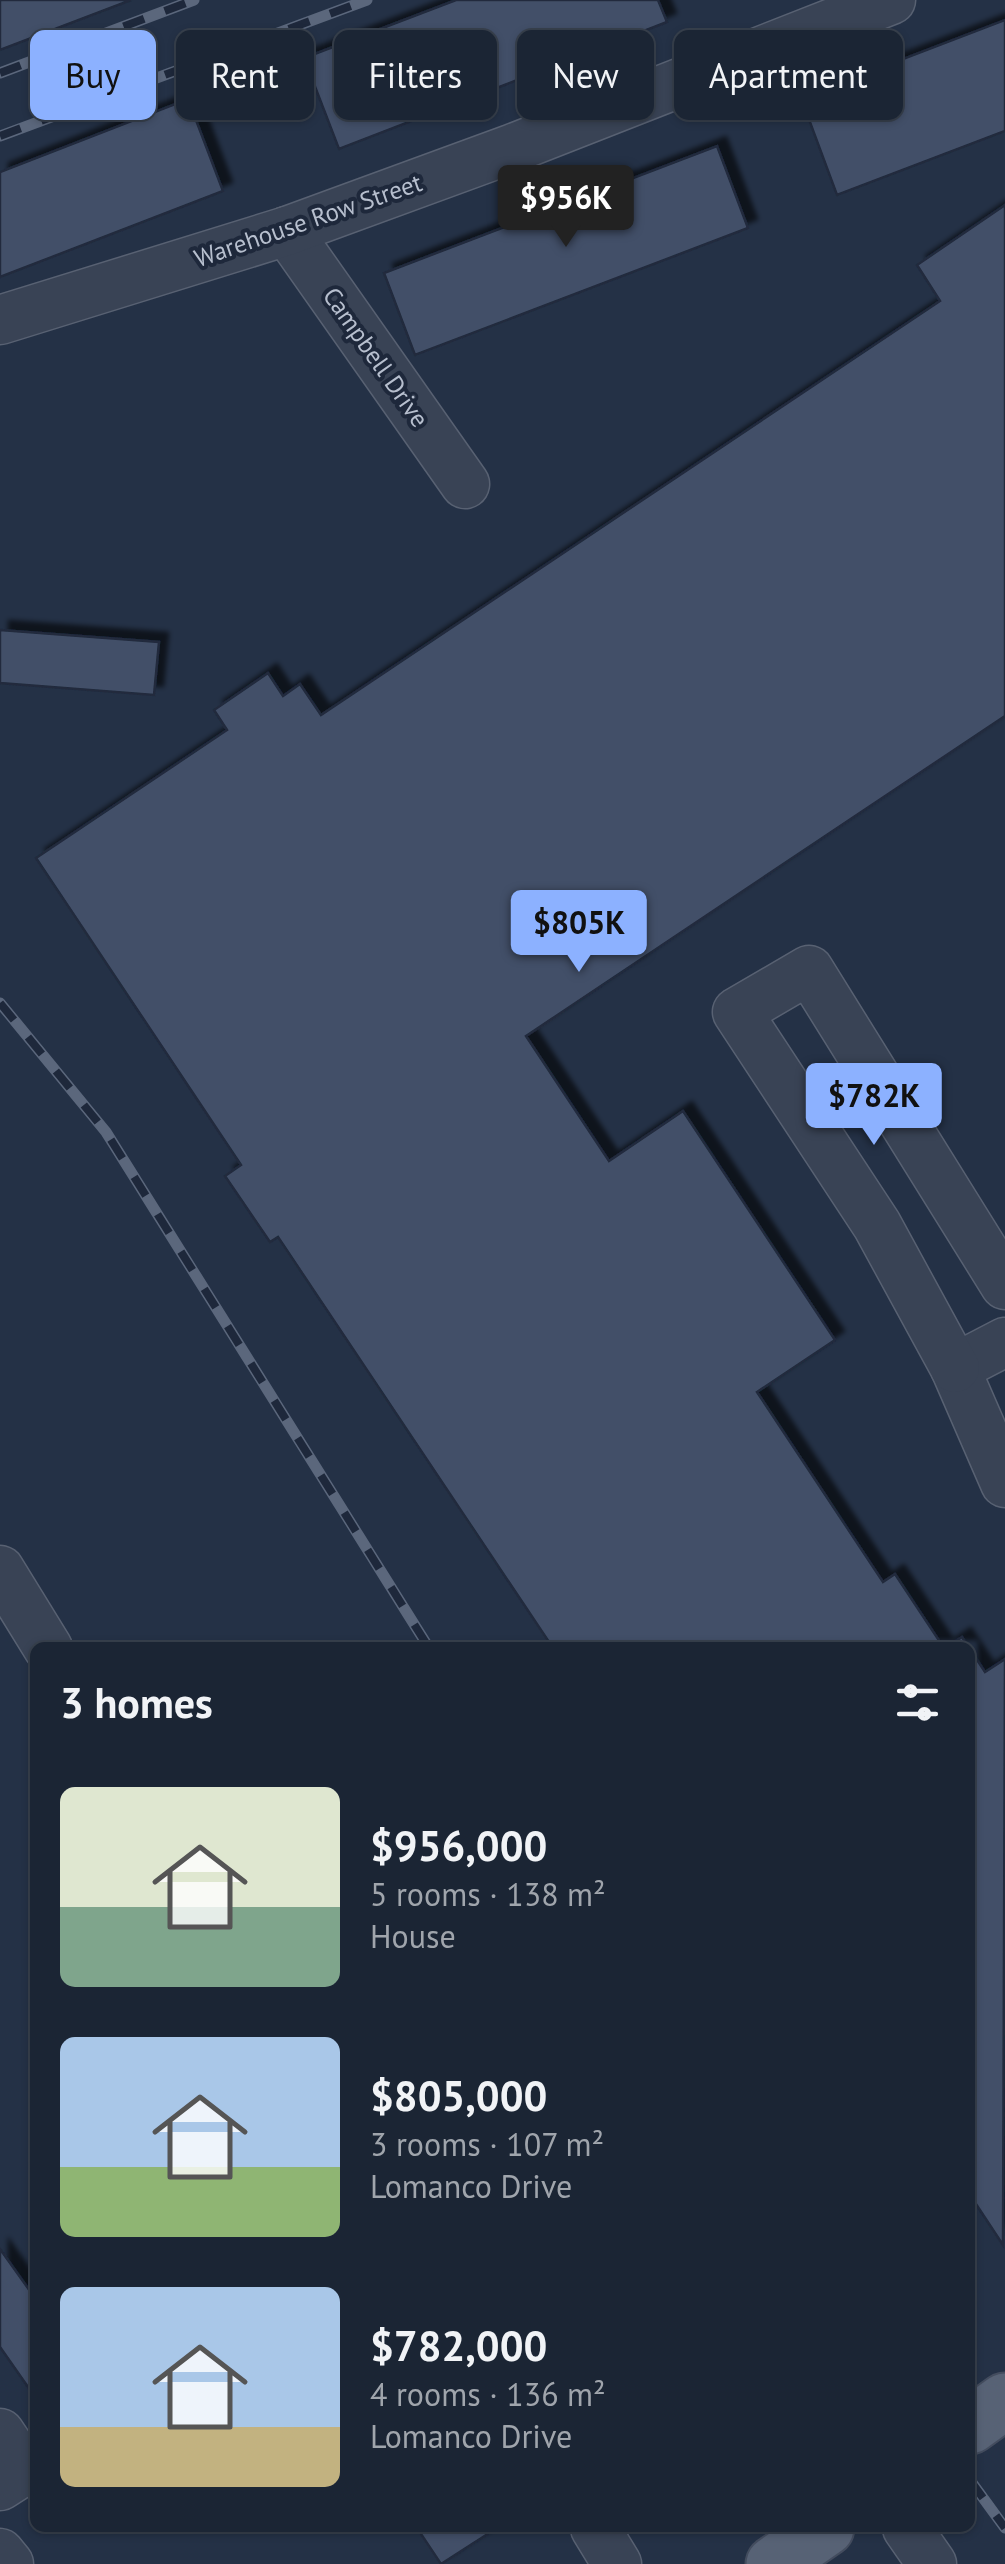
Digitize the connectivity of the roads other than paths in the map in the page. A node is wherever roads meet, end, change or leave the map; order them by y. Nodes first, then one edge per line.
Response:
1 (890, 0) edge
2 (287, 230) junction
3 (0, 320) edge
4 (465, 484) dead end
5 (1005, 1284) edge
6 (1005, 1342) edge
7 (955, 1368) junction
8 (1005, 1484) edge
9 (0, 1570) edge
10 (44, 1642) edge
11 (1005, 2401) edge
12 (975, 2422) edge
13 (0, 2433) edge
14 (0, 2486) edge
15 (597, 2532) edge
16 (820, 2532) edge
17 (910, 2532) edge
18 (0, 2553) edge
19 (8, 2564) edge
20 (617, 2564) edge
21 (774, 2564) edge
22 (932, 2564) edge

1 - 2 street, Warehouse Row Street
2 - 3 street, Warehouse Row Street
2 - 4 street, Campbell Drive
5 - 7 street
6 - 7 street
7 - 8 street
9 - 10 street
11 - 12 main road
13 - 14 street
15 - 20 street
16 - 21 main road
17 - 22 street
18 - 19 street

